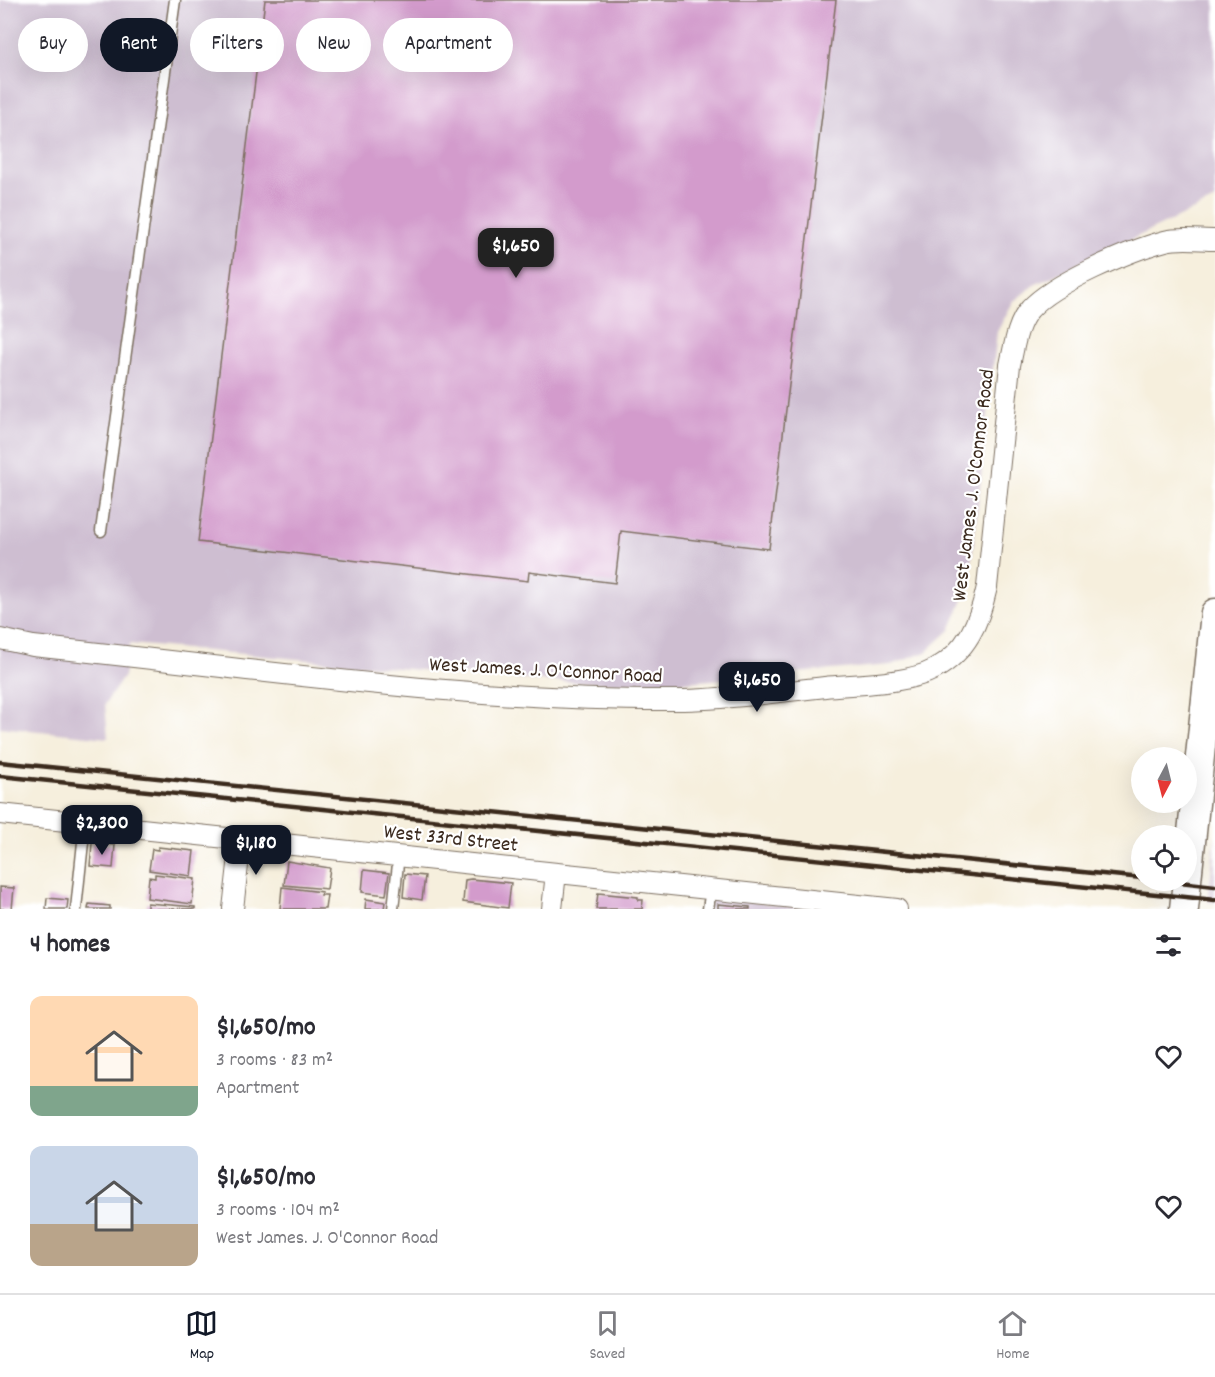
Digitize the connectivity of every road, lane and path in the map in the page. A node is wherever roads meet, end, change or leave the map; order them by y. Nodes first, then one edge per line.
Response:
1 (175, 0) edge
2 (1215, 240) edge
3 (101, 531) dead end
4 (1215, 613) edge
5 (0, 639) edge
6 (0, 814) edge
7 (85, 823) junction
8 (241, 839) junction
9 (399, 855) junction
10 (556, 873) junction
11 (711, 889) junction
12 (799, 904) edge
13 (864, 907) edge
14 (76, 909) edge
15 (233, 909) edge
16 (393, 909) edge
17 (552, 909) edge
18 (708, 909) edge
19 (897, 909) edge
20 (1184, 909) edge

1 - 3 lane
2 - 5 street, West James. J. O'Connor Road
4 - 20 main road
6 - 7 street, West 33rd Street
7 - 8 street, West 33rd Street
7 - 14 lane
8 - 9 street, West 33rd Street
8 - 15 street
9 - 10 street, West 33rd Street
9 - 16 lane
10 - 11 street, West 33rd Street
10 - 17 street
11 - 12 street, West 33rd Street
11 - 18 lane
12 - 13 street, West 33rd Street
13 - 19 street, West 33rd Street

